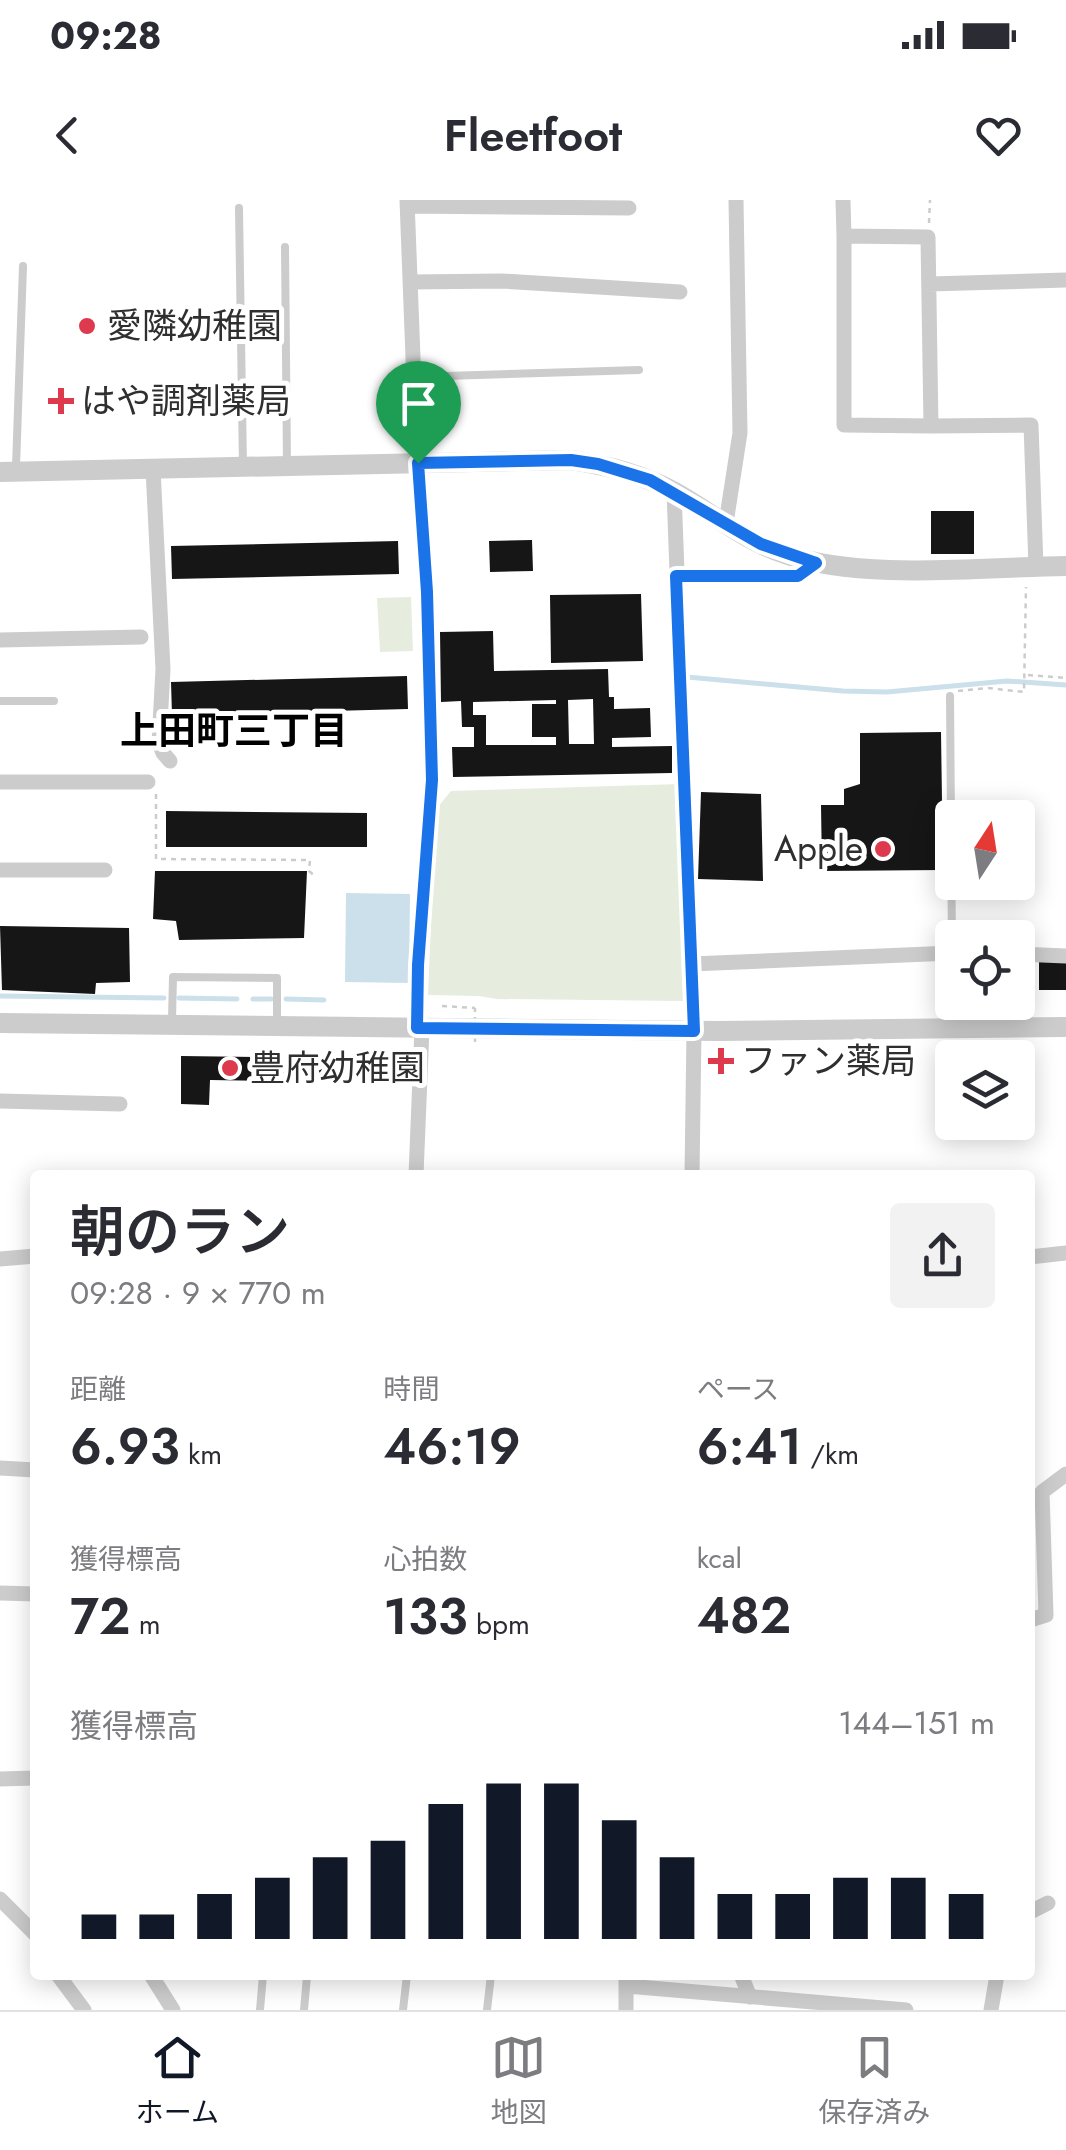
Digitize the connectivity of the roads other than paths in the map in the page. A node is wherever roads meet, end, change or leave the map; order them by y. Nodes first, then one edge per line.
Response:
1 (736, 200) edge
2 (843, 200) edge
3 (407, 203) edge
4 (239, 208) dead end
5 (628, 208) dead end
6 (844, 236) junction
7 (284, 246) dead end
8 (22, 266) dead end
9 (1066, 280) edge
10 (410, 282) junction
11 (929, 284) junction
12 (680, 292) dead end
13 (639, 370) dead end
14 (414, 377) junction
15 (931, 426) junction
16 (418, 463) junction
17 (287, 466) junction
18 (242, 467) junction
19 (153, 469) junction
20 (8, 472) edge
21 (674, 491) junction
22 (726, 523) junction
23 (816, 563) junction
24 (1066, 566) edge
25 (1031, 571) junction
26 (676, 576) junction
27 (427, 592) joint
28 (141, 637) dead end
29 (0, 640) edge
30 (950, 696) road end
31 (0, 701) edge
32 (54, 701) dead end
33 (170, 761) dead end
34 (0, 782) edge
35 (152, 784) road end
36 (0, 870) edge
37 (105, 870) dead end
38 (952, 920) edge
39 (935, 953) edge
40 (1035, 955) edge
41 (1066, 956) edge
42 (691, 964) junction
43 (0, 1023) edge
44 (172, 1025) junction
45 (278, 1026) junction
46 (420, 1028) junction
47 (1066, 1028) edge
48 (694, 1031) junction
49 (0, 1101) edge
50 (120, 1104) dead end
51 (416, 1170) edge
52 (692, 1170) edge
53 (1066, 1253) edge
54 (30, 1256) edge
55 (1035, 1256) edge
56 (0, 1259) edge
57 (0, 1468) edge
58 (30, 1470) edge
59 (1066, 1474) edge
60 (0, 1593) edge
61 (30, 1594) edge
62 (1035, 1618) edge
63 (30, 1778) edge
64 (0, 1779) edge
65 (0, 1899) edge
66 (1048, 1903) dead end
67 (1035, 1910) edge
68 (30, 1929) edge
69 (62, 1980) edge
70 (154, 1980) edge
71 (263, 1980) edge
72 (307, 1980) edge
73 (406, 1980) edge
74 (490, 1980) edge
75 (626, 1980) edge
76 (744, 1980) edge
77 (997, 1980) edge
78 (750, 1996) junction
79 (84, 2010) edge
80 (173, 2010) edge
81 (260, 2010) edge
82 (304, 2010) edge
83 (403, 2010) edge
84 (487, 2010) edge
85 (626, 2010) edge
86 (906, 2010) edge
87 (991, 2010) edge

1 - 22 street
2 - 6 street
3 - 5 street
3 - 10 street
4 - 18 lane
6 - 11 street
6 - 15 street
7 - 17 lane
8 - 20 lane
9 - 11 street
10 - 12 street
10 - 14 street
11 - 15 street
13 - 14 lane
14 - 16 street
15 - 25 street
16 - 17 street
16 - 21 street
16 - 27 street
17 - 18 street
18 - 19 street
19 - 20 street
19 - 33 street
21 - 22 street
21 - 26 street
22 - 23 street
23 - 25 street
23 - 26 street
24 - 25 street
26 - 42 street
27 - 46 lane
28 - 29 street
30 - 38 lane
31 - 32 lane
34 - 35 street
36 - 37 street
39 - 42 street
40 - 41 street
42 - 48 street
43 - 44 street
44 - 45 street
44 - 45 lane
45 - 46 street
46 - 48 street
46 - 51 street
47 - 48 street
48 - 52 street
49 - 50 street
53 - 55 street
54 - 56 street
57 - 58 street
59 - 62 street
60 - 61 street
63 - 64 street
65 - 68 street
66 - 67 street
69 - 79 street
70 - 80 street
71 - 81 lane
72 - 82 lane
73 - 83 lane
74 - 84 lane
75 - 78 street
75 - 85 street
76 - 78 street
77 - 87 street
78 - 86 street

